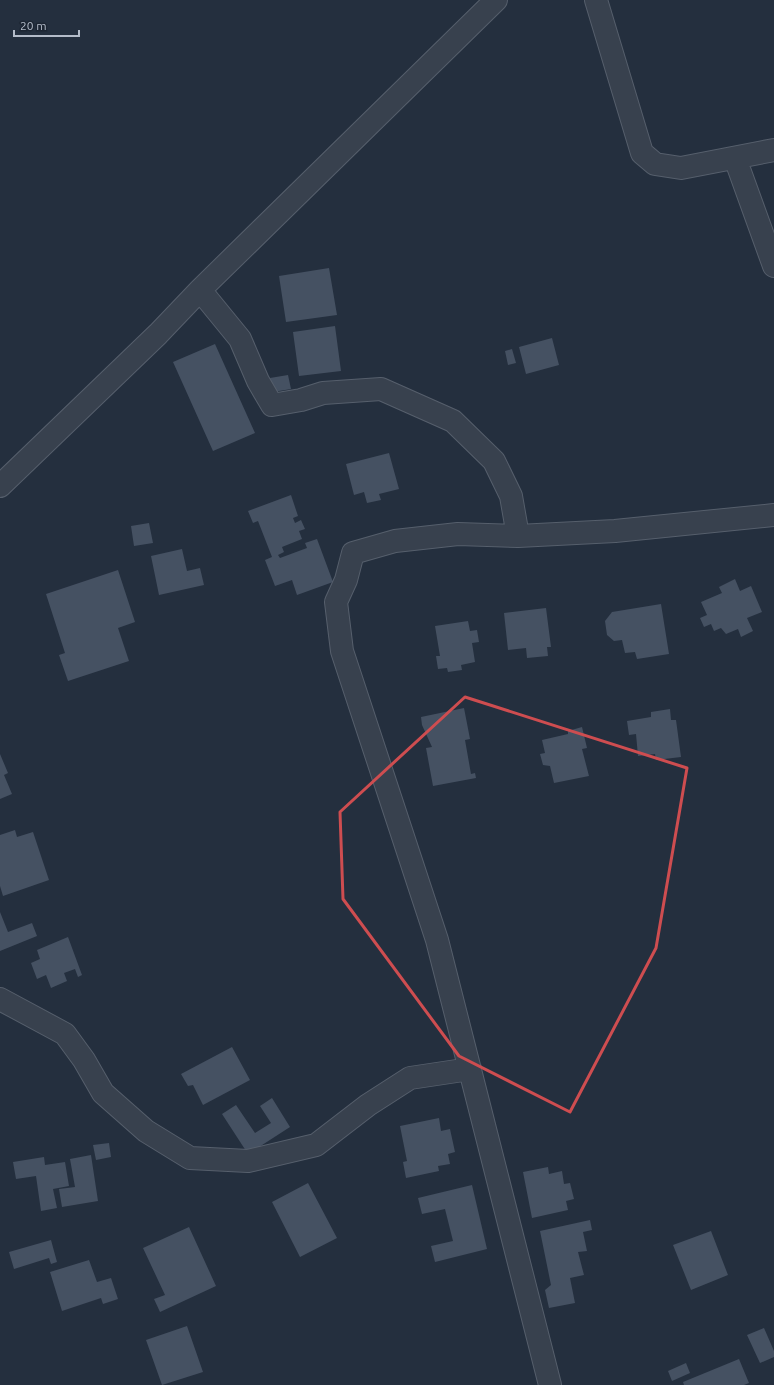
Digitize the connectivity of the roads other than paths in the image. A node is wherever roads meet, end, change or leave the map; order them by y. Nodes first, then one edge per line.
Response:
1 (496, 0) edge
2 (596, 0) edge
3 (774, 150) edge
4 (735, 158) junction
5 (774, 266) edge
6 (200, 290) junction
7 (0, 486) edge
8 (774, 515) edge
9 (518, 536) junction
10 (0, 999) edge
11 (470, 1069) junction
12 (550, 1385) edge

1 - 6 street
2 - 4 street
3 - 4 street
4 - 5 street
6 - 7 street
6 - 9 street
8 - 9 street
9 - 11 street
10 - 11 street
11 - 12 street

